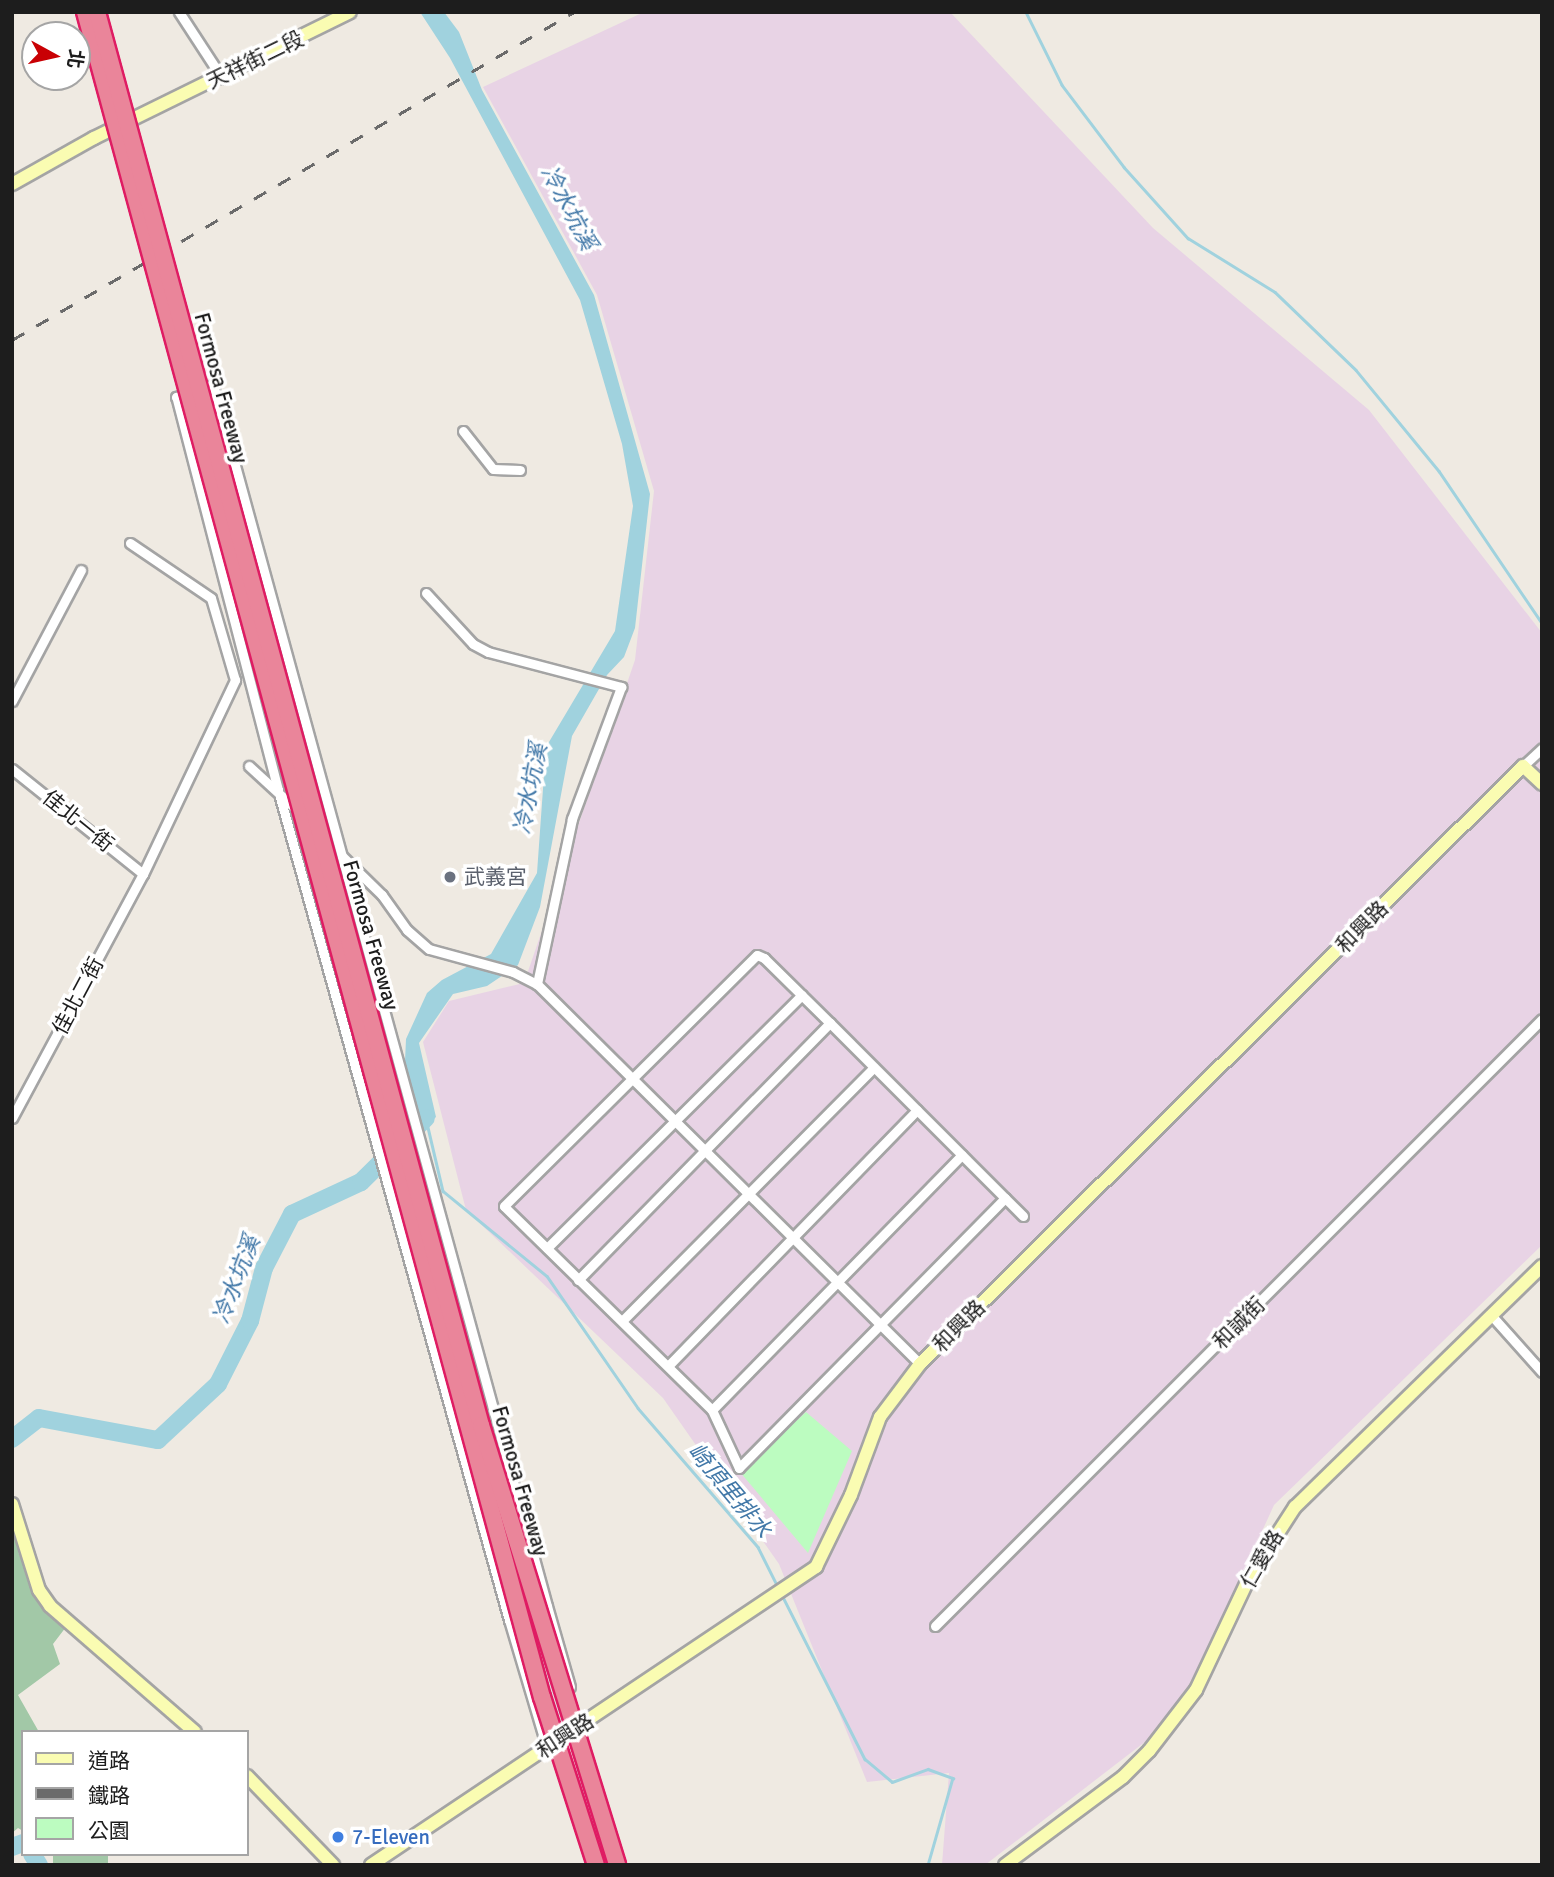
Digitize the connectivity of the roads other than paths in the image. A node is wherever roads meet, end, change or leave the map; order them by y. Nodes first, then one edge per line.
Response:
1 (85, 12) edge
2 (97, 12) edge
3 (179, 12) edge
4 (350, 12) edge
5 (223, 78) junction
6 (12, 184) edge
7 (463, 432) dead end
8 (520, 470) dead end
9 (248, 516) junction
10 (209, 528) junction
11 (130, 543) dead end
12 (81, 570) dead end
13 (426, 593) dead end
14 (288, 661) junction
15 (248, 675) junction
16 (12, 701) edge
17 (1542, 748) edge
18 (250, 766) dead end
19 (1523, 766) junction
20 (12, 769) edge
21 (1542, 784) edge
22 (278, 790) junction
23 (341, 854) junction
24 (143, 874) junction
25 (351, 890) junction
26 (309, 903) junction
27 (537, 984) junction
28 (802, 995) junction
29 (1542, 1019) edge
30 (830, 1023) junction
31 (874, 1067) junction
32 (631, 1077) junction
33 (407, 1095) junction
34 (367, 1108) junction
35 (917, 1110) junction
36 (12, 1118) edge
37 (674, 1121) junction
38 (703, 1150) junction
39 (962, 1154) junction
40 (748, 1195) junction
41 (1005, 1198) junction
42 (1023, 1216) dead end
43 (790, 1236) junction
44 (547, 1248) junction
45 (1542, 1266) edge
46 (578, 1280) junction
47 (836, 1282) junction
48 (461, 1292) junction
49 (422, 1306) junction
50 (1492, 1316) junction
51 (623, 1320) junction
52 (879, 1326) junction
53 (920, 1364) junction
54 (668, 1366) junction
55 (1542, 1372) edge
56 (712, 1410) junction
57 (12, 1504) edge
58 (547, 1606) junction
59 (509, 1620) junction
60 (935, 1626) dead end
61 (581, 1726) junction
62 (193, 1730) edge
63 (547, 1748) junction
64 (248, 1777) edge
65 (333, 1865) edge
66 (371, 1865) edge
67 (596, 1865) edge
68 (617, 1865) edge
69 (1005, 1865) edge

1 - 67 highway, Formosa Freeway, bridge
2 - 68 highway, Formosa Freeway, bridge
3 - 5 street
4 - 5 street, 天祥街二段
5 - 6 street, 天祥街二段
7 - 8 street
9 - 10 street
9 - 10 street
9 - 14 street
10 - 15 street
11 - 24 street, 佳北二街
12 - 16 street
13 - 27 street
14 - 15 street
14 - 23 street
15 - 22 street
17 - 19 street, 和興路
18 - 22 street
19 - 21 street
19 - 53 street, 和興路
20 - 24 street, 佳北一街
22 - 23 street
22 - 26 street
23 - 25 street
23 - 27 street
24 - 36 street, 佳北二街
25 - 26 street
25 - 33 street
26 - 34 street
27 - 32 street
28 - 30 street
28 - 32 street
28 - 37 street
29 - 60 street, 和誠街
30 - 31 street
30 - 38 street
31 - 35 street
31 - 40 street
32 - 37 street
32 - 44 street
33 - 34 street
33 - 48 street
34 - 49 street
35 - 39 street
35 - 43 street
37 - 38 street
37 - 44 street
38 - 40 street
38 - 46 street
39 - 41 street
39 - 47 street
40 - 43 street
40 - 51 street
41 - 42 street
41 - 52 street
43 - 47 street
43 - 54 street
44 - 46 street
45 - 50 street, 仁愛路
46 - 51 street
47 - 52 street
47 - 56 street
48 - 49 street
48 - 58 street
49 - 59 street
50 - 55 street
50 - 69 street, 仁愛路
51 - 54 street
52 - 53 street
52 - 56 street
53 - 61 street, 和興路
54 - 56 street
57 - 62 street
58 - 59 street
58 - 61 street
59 - 63 street
61 - 63 street, 和興路
63 - 66 street, 和興路
64 - 65 street

